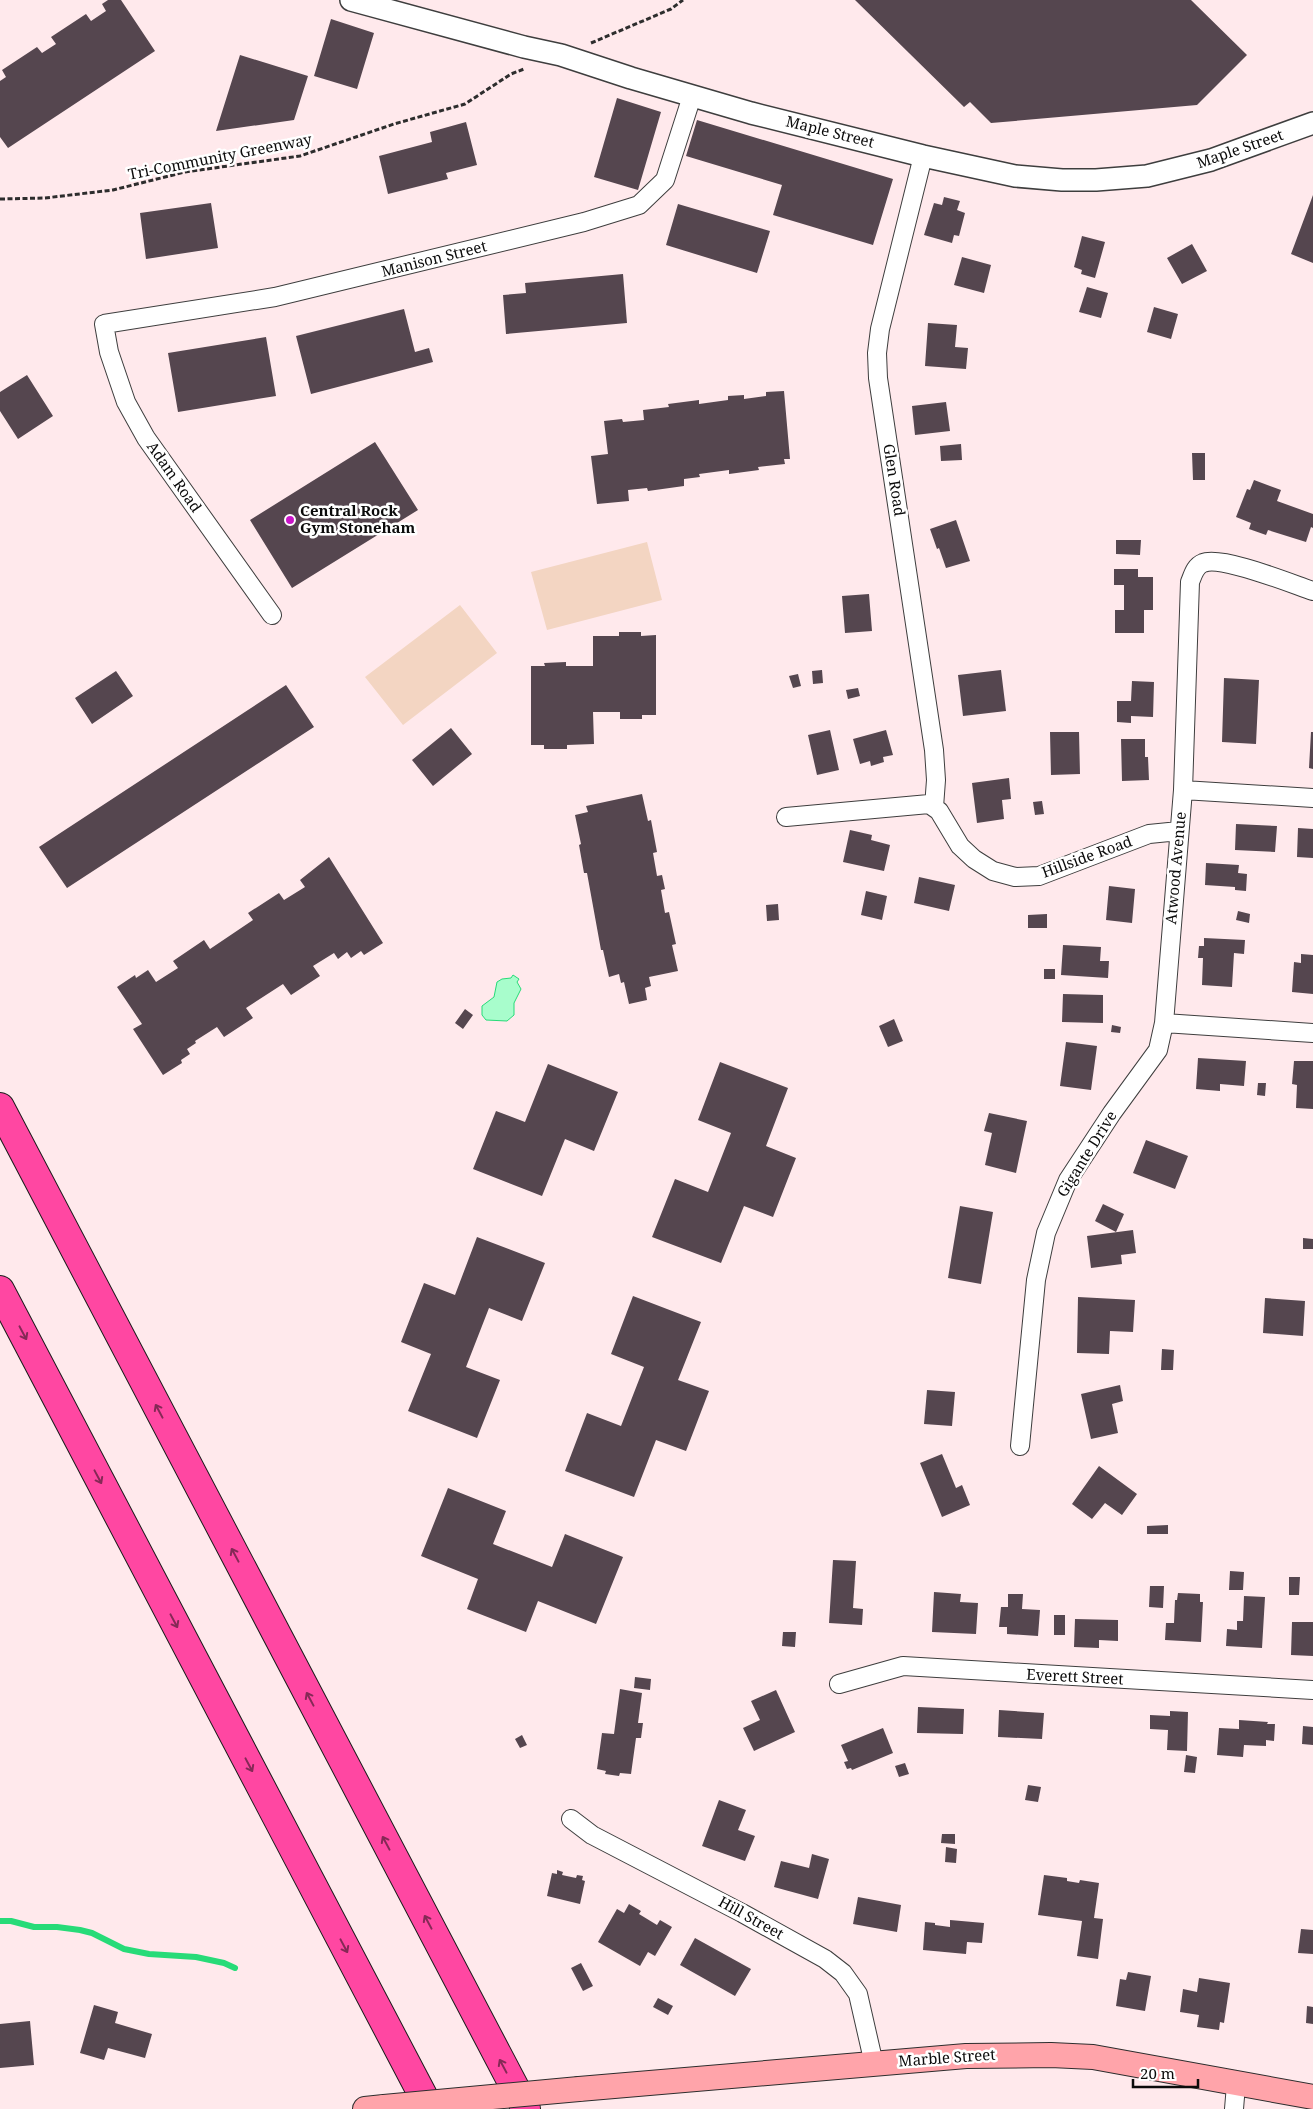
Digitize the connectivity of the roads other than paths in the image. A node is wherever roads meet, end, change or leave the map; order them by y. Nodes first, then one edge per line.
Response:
1 (351, 0) edge
2 (692, 96) junction
3 (1313, 123) edge
4 (922, 156) junction
5 (104, 324) joint
6 (1313, 591) edge
7 (272, 615) dead end
8 (1183, 790) junction
9 (1313, 798) edge
10 (934, 807) junction
11 (786, 817) dead end
12 (1179, 831) junction
13 (1164, 1023) junction
14 (1313, 1033) edge
15 (0, 1107) edge
16 (0, 1290) edge
17 (1020, 1446) dead end
18 (839, 1684) dead end
19 (1313, 1690) edge
20 (571, 1819) dead end
21 (874, 2064) junction
22 (1236, 2085) junction
23 (1313, 2098) edge
24 (375, 2108) edge
25 (430, 2109) edge
26 (526, 2109) edge
27 (1234, 2109) edge

1 - 2 street, Maple Street
2 - 4 street, Maple Street
2 - 5 street, Manison Street
3 - 4 street, Maple Street
4 - 10 street, Glen Road
5 - 7 street, Adam Road
6 - 8 street, Atwood Avenue
8 - 9 street
8 - 12 street, Atwood Avenue
10 - 11 street
10 - 12 street, Hillside Road
12 - 13 street, Atwood Avenue
13 - 14 street
13 - 17 street, Gigante Drive
26 -> 15 highway
16 -> 25 highway
18 - 19 street, Everett Street
20 - 21 street, Hill Street
21 - 22 main road, Marble Street
21 - 24 main road, Marble Street, bridge
22 - 23 main road, Marble Street
22 - 27 street

